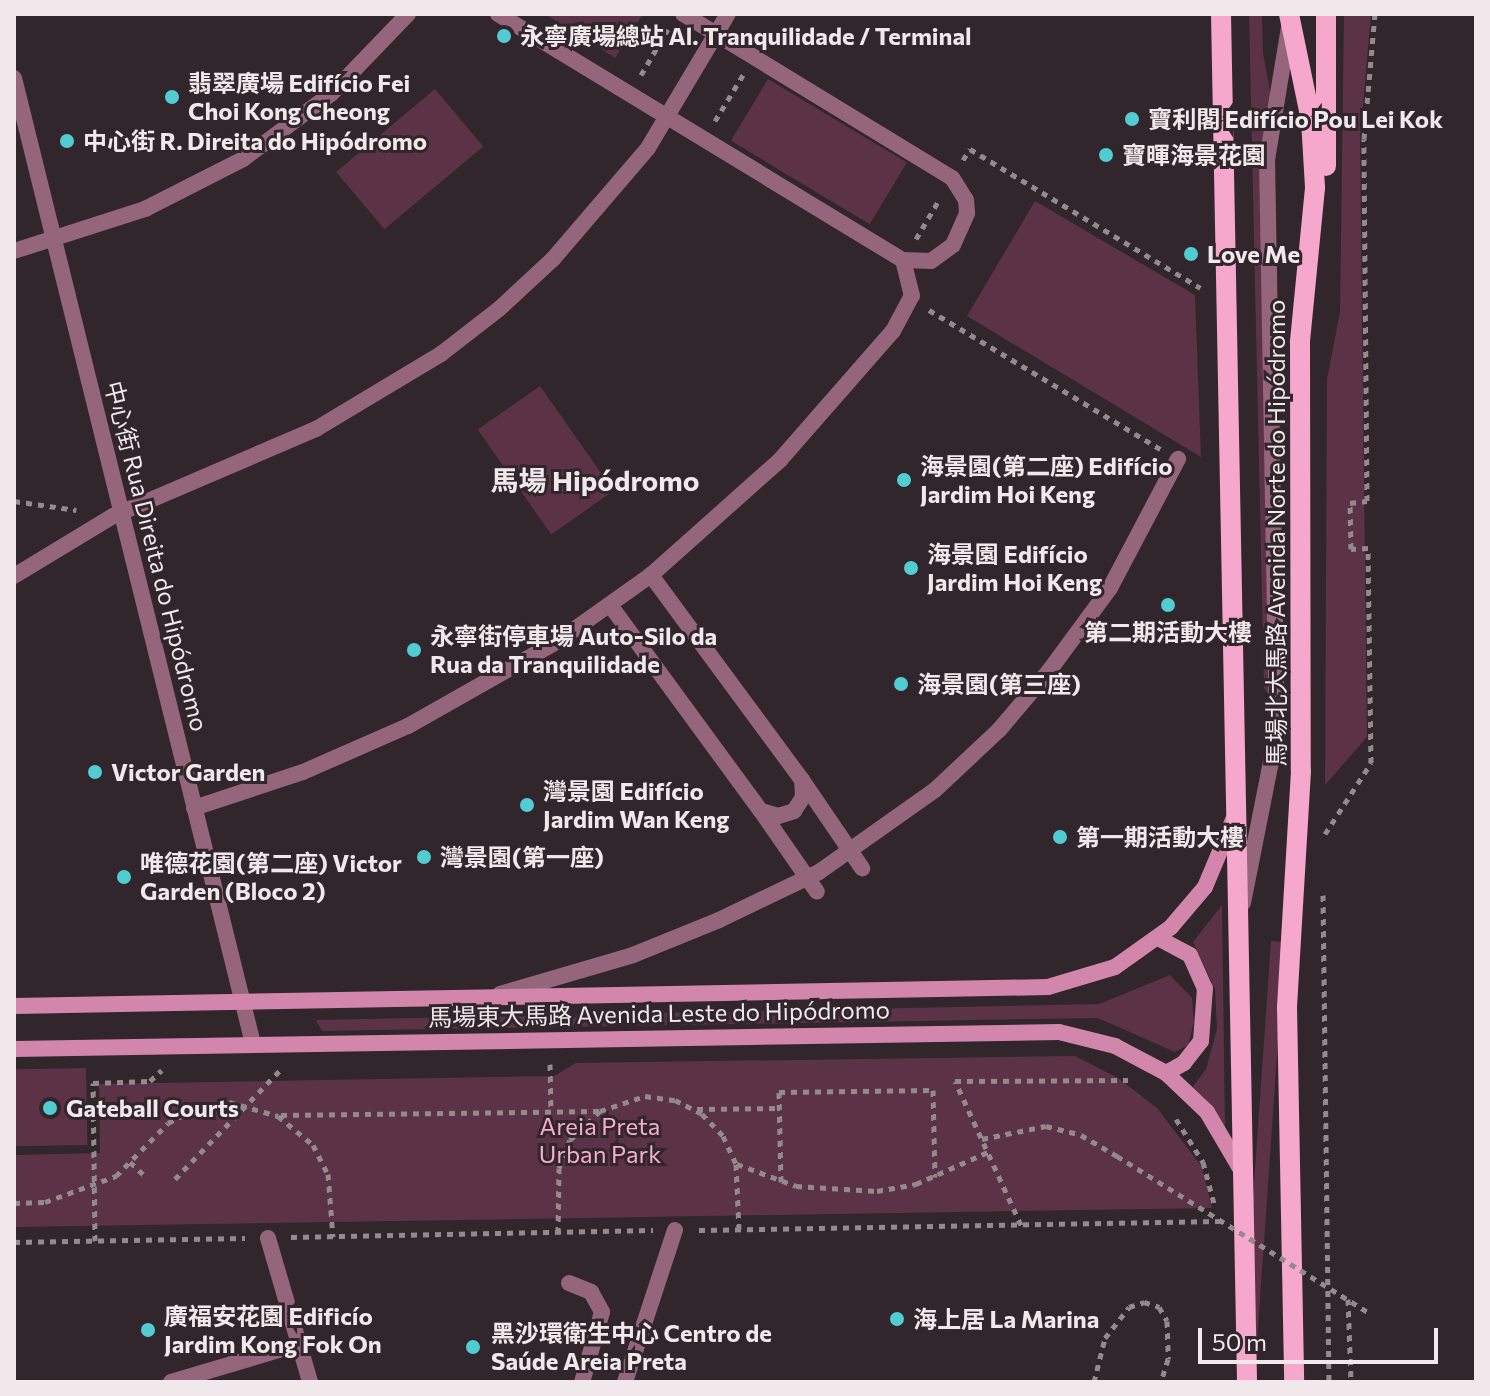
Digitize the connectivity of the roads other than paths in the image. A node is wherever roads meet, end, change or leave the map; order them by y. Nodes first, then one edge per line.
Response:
1 (408, 14) edge
2 (498, 14) edge
3 (683, 14) edge
4 (728, 14) edge
5 (1221, 14) edge
6 (1326, 14) edge
7 (1289, 16) edge
8 (718, 35) junction
9 (14, 78) edge
10 (668, 118) junction
11 (54, 241) junction
12 (14, 251) edge
13 (1309, 256) junction
14 (903, 260) junction
15 (1178, 459) road end
16 (117, 514) junction
17 (651, 575) junction
18 (14, 576) edge
19 (610, 605) junction
20 (802, 780) junction
21 (1236, 806) junction
22 (194, 808) junction
23 (761, 811) junction
24 (846, 855) junction
25 (862, 868) dead end
26 (808, 877) junction
27 (817, 892) dead end
28 (1238, 924) junction
29 (1158, 938) junction
30 (487, 998) junction
31 (242, 1002) junction
32 (14, 1006) edge
33 (253, 1044) junction
34 (14, 1049) edge
35 (1166, 1073) junction
36 (1243, 1175) junction
37 (675, 1230) dead end
38 (268, 1238) road end
39 (569, 1283) dead end
40 (299, 1344) junction
41 (171, 1382) edge
42 (310, 1382) edge
43 (582, 1382) edge
44 (625, 1382) edge
45 (1247, 1382) edge
46 (1294, 1382) edge

1 - 11 street
2 - 10 street
3 - 8 street
4 - 8 street
5 - 21 main road, 馬場北大馬路 Avenida Norte do Hipódromo
6 - 13 main road
7 - 13 main road, 馬場北大馬路 Avenida Norte do Hipódromo
7 - 28 street
8 - 10 street
8 - 14 street
9 - 11 street, 中心街 Rua Direita do Hipódromo
10 - 14 street
10 - 16 street
11 - 12 street
11 - 16 street, 中心街 Rua Direita do Hipódromo
13 - 46 main road, 馬場北大馬路 Avenida Norte do Hipódromo
14 - 17 street
15 - 24 street
16 - 18 street
16 - 22 street, 中心街 Rua Direita do Hipódromo
17 - 19 street
17 - 20 street
19 - 22 street
19 - 23 street
20 - 23 street
20 - 24 street
21 - 28 main road, 馬場北大馬路 Avenida Norte do Hipódromo
21 - 29 main road, 馬場東大馬路 Avenida Leste do Hipódromo
22 - 31 street, 中心街 Rua Direita do Hipódromo
23 - 26 street
24 - 25 street
24 - 26 street, 馬場東大馬路 Avenida Leste do Hipódromo
26 - 27 street
26 - 30 street, 馬場東大馬路 Avenida Leste do Hipódromo
28 - 36 main road, 馬場北大馬路 Avenida Norte do Hipódromo
29 - 30 main road, 馬場東大馬路 Avenida Leste do Hipódromo
29 - 35 main road
30 - 31 main road, 馬場東大馬路 Avenida Leste do Hipódromo
31 - 32 main road, 馬場東大馬路 Avenida Leste do Hipódromo
31 - 33 street, 中心街 Rua Direita do Hipódromo
33 - 34 main road, 馬場東大馬路 Avenida Leste do Hipódromo
33 - 35 main road, 馬場東大馬路 Avenida Leste do Hipódromo
35 - 36 main road, 馬場東大馬路 Avenida Leste do Hipódromo
36 - 45 main road, 馬場北大馬路 Avenida Norte do Hipódromo
37 - 44 street
38 - 40 street
39 - 43 street
40 - 41 street
40 - 42 street

